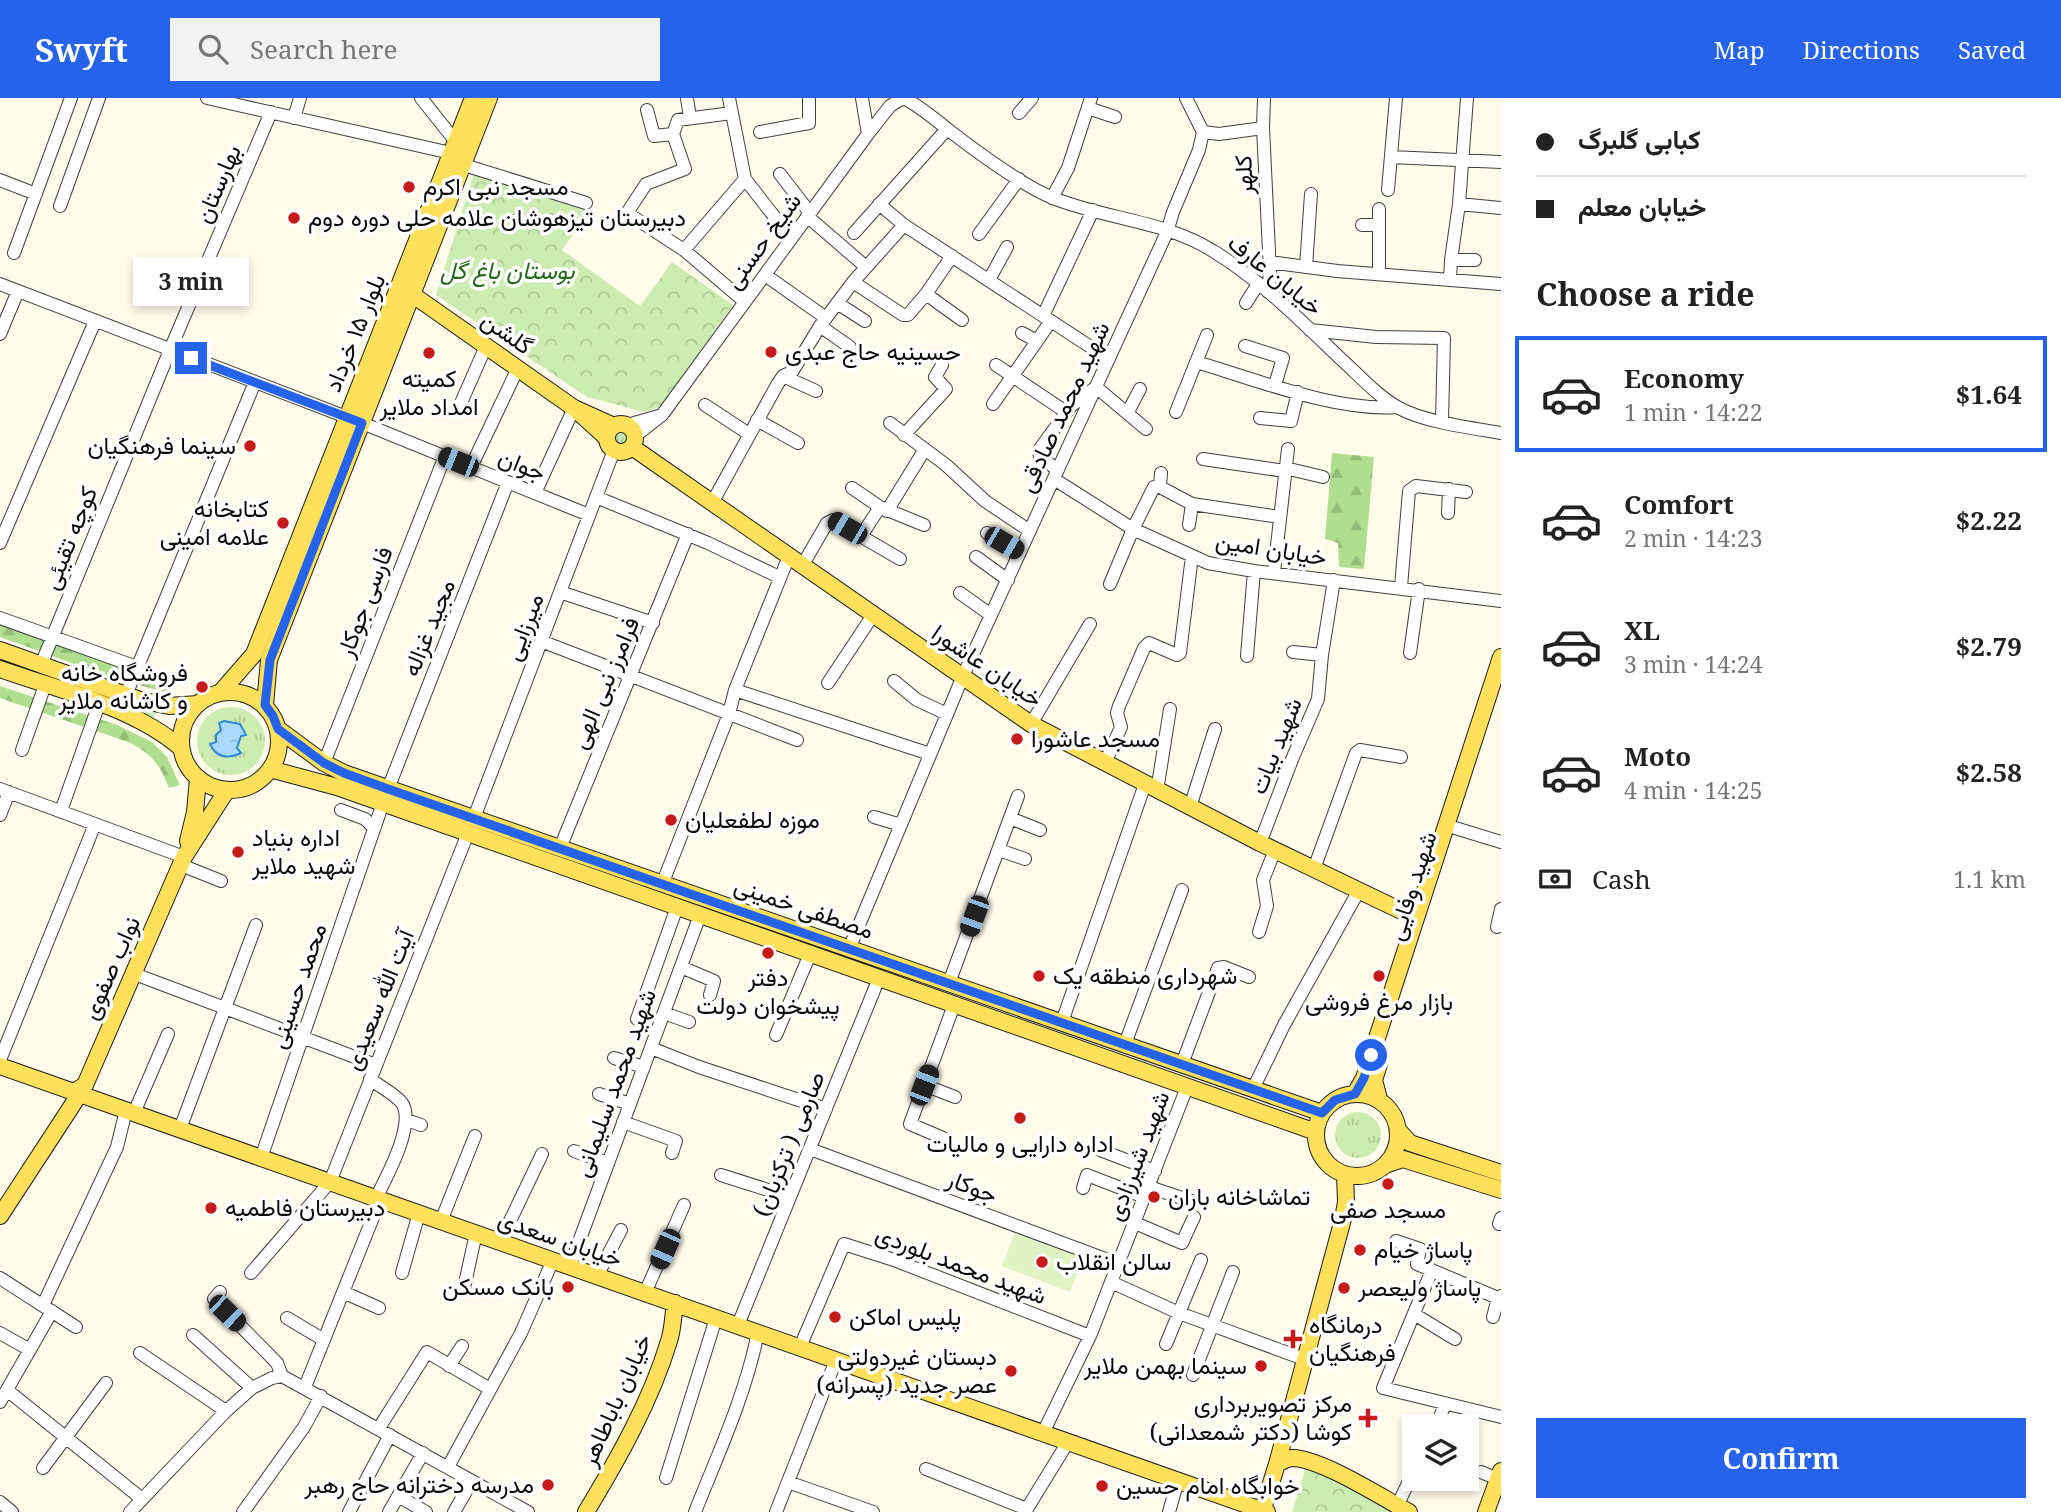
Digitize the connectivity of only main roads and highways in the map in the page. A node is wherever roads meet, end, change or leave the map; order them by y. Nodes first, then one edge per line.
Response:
1 (473, 98) edge
2 (489, 98) edge
3 (413, 295) junction
4 (354, 420) junction
5 (622, 437) joint
6 (0, 650) edge
7 (1501, 657) edge
8 (0, 669) edge
9 (1501, 687) edge
10 (220, 692) junction
11 (198, 704) junction
12 (265, 705) junction
13 (278, 729) junction
14 (181, 748) junction
15 (270, 769) junction
16 (198, 779) junction
17 (227, 790) junction
18 (385, 796) junction
19 (471, 826) junction
20 (183, 861) junction
21 (1416, 918) junction
22 (0, 1066) edge
23 (74, 1092) junction
24 (1355, 1094) junction
25 (1378, 1099) junction
26 (1322, 1113) junction
27 (1398, 1130) junction
28 (1316, 1132) junction
29 (1385, 1165) junction
30 (1501, 1173) edge
31 (1345, 1175) junction
32 (1501, 1190) edge
33 (0, 1216) edge
34 (675, 1303) junction
35 (1275, 1472) junction
36 (1499, 1475) edge
37 (1241, 1503) junction
38 (1403, 1509) edge
39 (1264, 1511) edge
40 (586, 1512) edge
41 (1486, 1512) edge

1 - 4 main road, بلوار ۱۵ خرداد
2 - 3 main road, بلوار ۱۵ خرداد
3 - 4 main road, بلوار ۱۵ خرداد
3 - 5 main road, گلشن
4 - 10 main road, بلوار ۱۵ خرداد
4 - 12 main road, بلوار ۱۵ خرداد
5 - 21 main road, خیابان عاشورا
6 - 11 main road
7 - 21 main road, شهید وفایی
8 - 14 main road
9 - 25 main road, شهید وفایی
10 - 11 main road
10 - 12 main road
11 - 14 main road
12 - 13 main road
13 - 15 main road
13 - 18 main road, مصطفی خمینی
14 - 16 main road
15 - 17 main road
15 - 18 main road
16 - 17 main road
16 - 20 main road
17 - 20 main road
18 - 19 main road, مصطفی خمینی
19 - 26 main road, مصطفی خمینی
19 - 28 main road
20 - 23 main road, نواب صفوی
21 - 24 main road, شهید وفایی
22 - 23 main road, خیابان سعدی
23 - 33 main road, نواب صفوی
23 - 34 main road, خیابان سعدی
24 - 25 main road
24 - 26 main road
25 - 27 main road
26 - 28 main road
27 - 29 main road
27 - 30 main road
28 - 31 main road
29 - 31 main road
29 - 32 main road
31 - 35 main road
34 - 37 main road, خیابان سعدی
34 - 40 main road, خیابان باباطاهر
35 - 37 main road
35 - 38 main road
35 - 39 main road
36 - 41 main road
37 - 39 main road, خیابان سعدی

